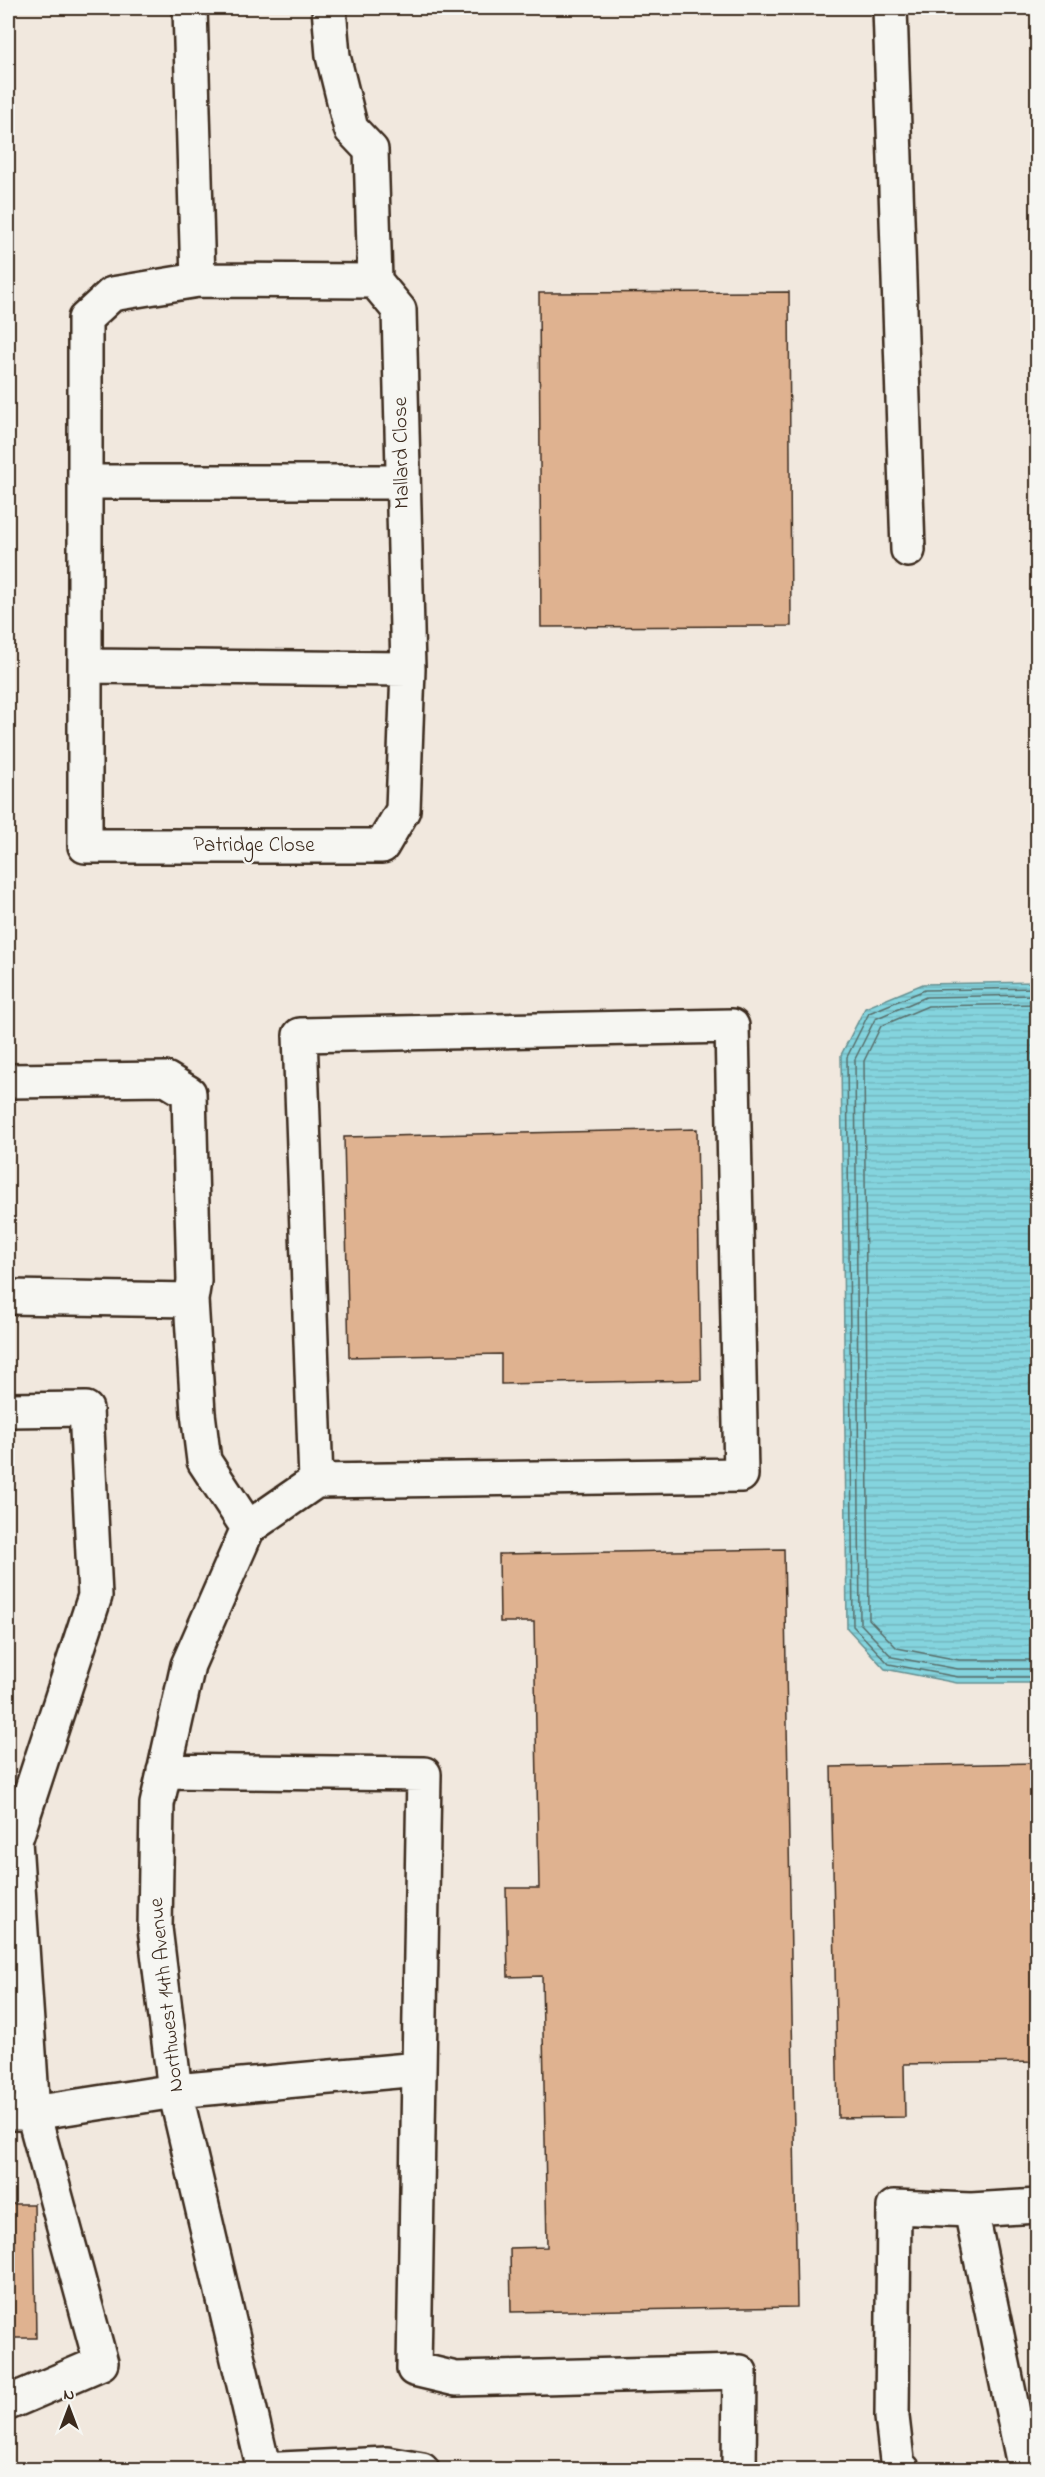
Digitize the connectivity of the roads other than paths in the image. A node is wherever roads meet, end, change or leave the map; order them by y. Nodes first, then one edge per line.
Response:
1 (190, 8) edge
2 (328, 8) edge
3 (890, 8) edge
4 (198, 280) junction
5 (375, 281) junction
6 (85, 482) junction
7 (403, 482) junction
8 (908, 549) dead end
9 (85, 666) junction
10 (408, 669) junction
11 (403, 810) joint
12 (8, 1081) edge
13 (8, 1298) edge
14 (190, 1300) junction
15 (8, 1410) edge
16 (316, 1481) junction
17 (248, 1528) junction
18 (164, 1771) junction
19 (418, 2068) junction
20 (175, 2091) junction
21 (20, 2113) edge
22 (1038, 2206) edge
23 (971, 2210) junction
24 (8, 2403) edge
25 (1022, 2466) edge
26 (262, 2469) edge
27 (422, 2469) edge
28 (739, 2469) edge
29 (903, 2469) edge

1 - 4 street
2 - 5 street
3 - 8 street
4 - 5 street
4 - 6 street
5 - 7 street, Mallard Close
6 - 7 street
6 - 9 street
7 - 10 street, Mallard Close
9 - 10 street
9 - 11 street, Patridge Close
10 - 11 street, Mallard Close
12 - 14 street
13 - 14 street
14 - 17 street
15 - 21 street
16 - 16 street
16 - 17 street
17 - 18 street, Northwest 14th Avenue
18 - 19 street
18 - 20 street, Northwest 14th Avenue
19 - 20 street
19 - 28 street
20 - 21 street
20 - 26 street, Northwest 14th Avenue
21 - 24 street
22 - 23 street
23 - 25 street
23 - 29 street
26 - 27 street

